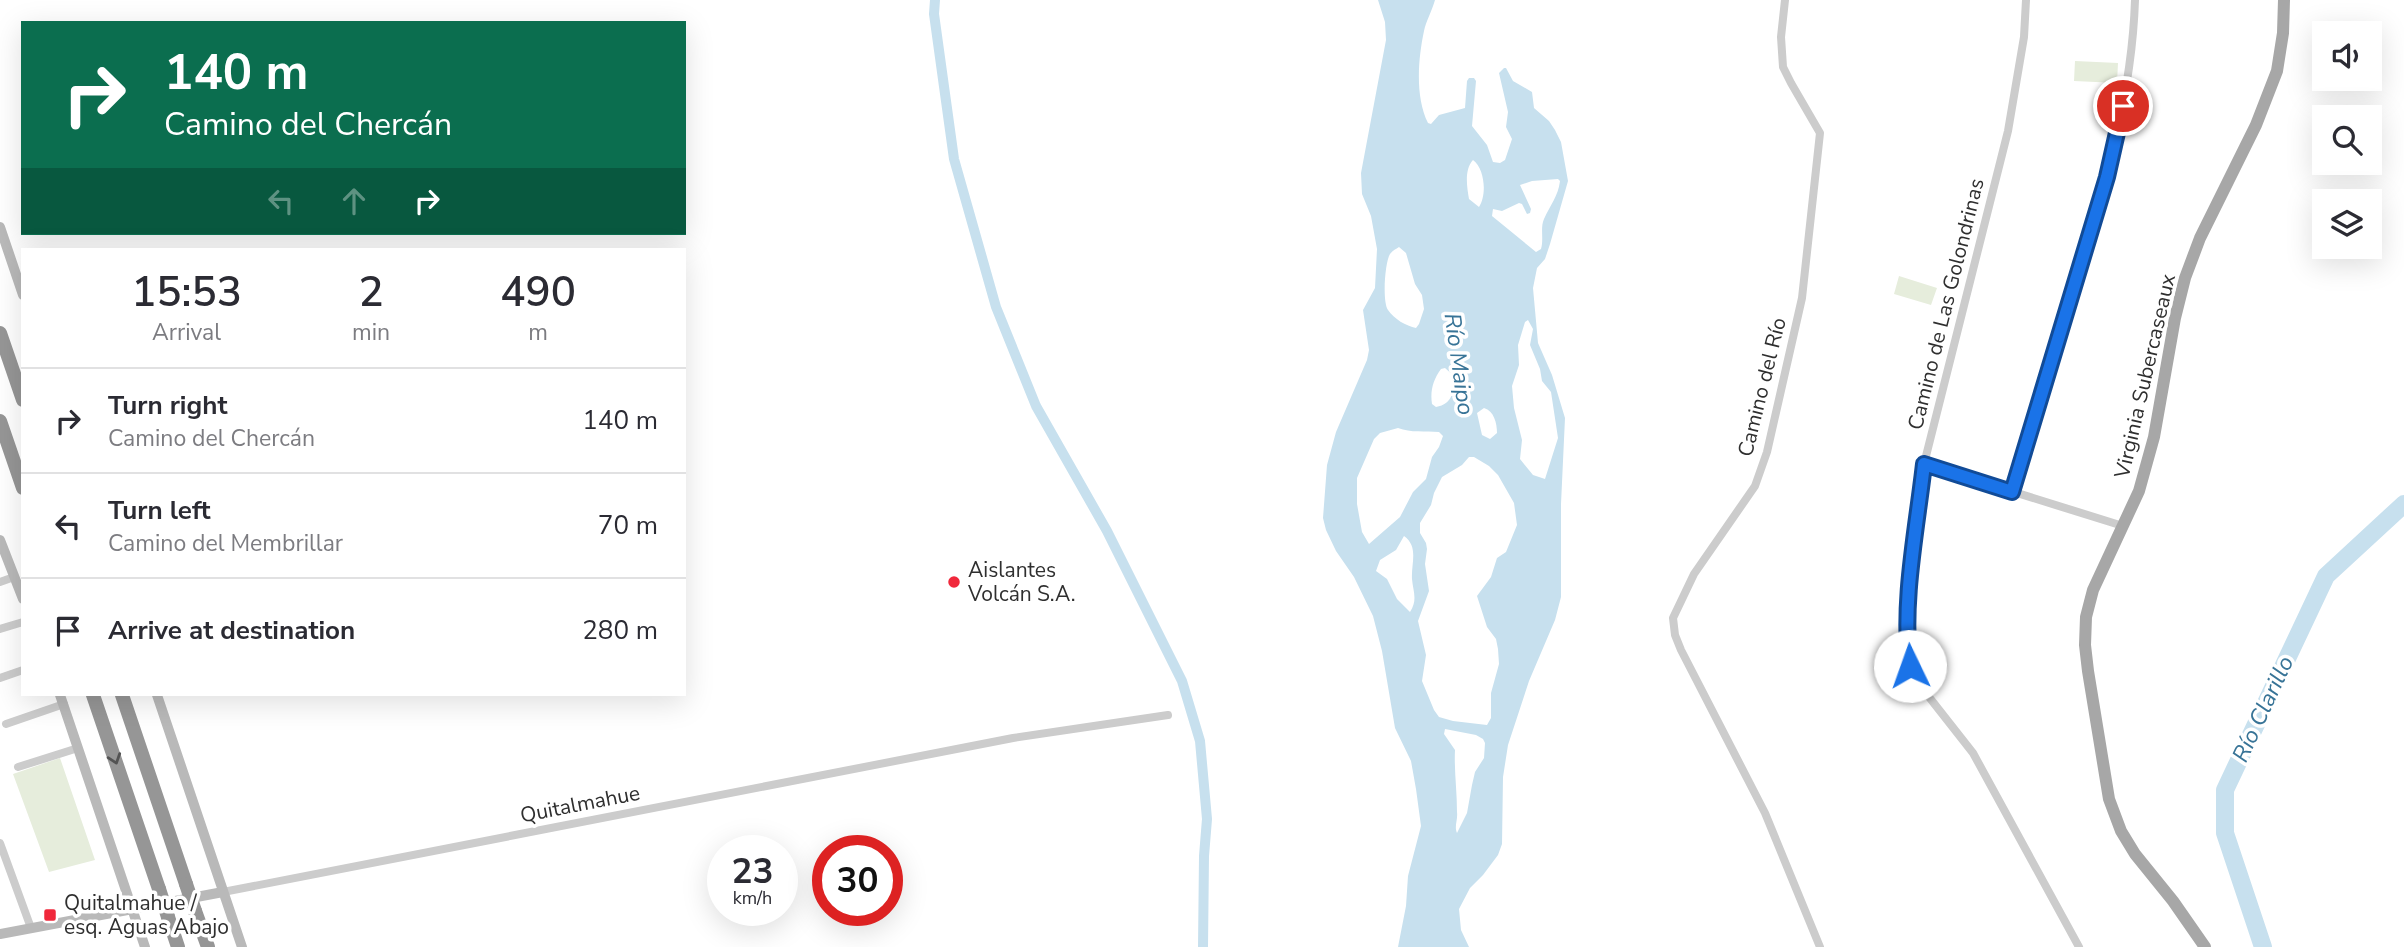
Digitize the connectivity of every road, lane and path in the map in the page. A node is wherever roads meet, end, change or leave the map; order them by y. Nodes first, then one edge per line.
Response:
1 (1785, 0) edge
2 (2026, 0) edge
3 (2135, 0) edge
4 (2284, 0) edge
5 (0, 227) edge
6 (21, 289) edge
7 (0, 332) edge
8 (21, 394) edge
9 (0, 421) edge
10 (1924, 464) junction
11 (21, 482) edge
12 (2012, 492) junction
13 (2123, 526) junction
14 (0, 540) edge
15 (14, 577) junction
16 (0, 582) edge
17 (21, 594) edge
18 (21, 623) edge
19 (0, 629) edge
20 (21, 671) edge
21 (0, 678) edge
22 (93, 696) edge
23 (122, 696) edge
24 (157, 696) edge
25 (62, 699) edge
26 (1168, 715) dead end
27 (6, 724) dead end
28 (78, 748) junction
29 (18, 767) dead end
30 (0, 843) edge
31 (223, 892) junction
32 (132, 909) junction
33 (31, 928) junction
34 (0, 934) edge
35 (145, 947) edge
36 (178, 947) edge
37 (208, 947) edge
38 (242, 947) edge
39 (1820, 947) edge
40 (2079, 947) edge
41 (2205, 947) edge

1 - 39 street, Camino del Río
2 - 10 street, Camino de Las Golondrinas
3 - 12 street
4 - 13 main road, Virginia Subercaseaux
5 - 6 main road
7 - 8 highway
9 - 11 highway
10 - 12 street
10 - 40 street, Camino de Las Golondrinas
12 - 13 street
13 - 41 main road, Virginia Subercaseaux
14 - 15 main road
15 - 16 street
15 - 17 main road
18 - 19 street
20 - 21 street
22 -> 36 highway, bridge
23 - 37 highway, bridge
24 - 31 main road
25 - 27 street
25 - 28 main road
26 - 31 street, Quitalmahue
28 - 29 street
28 - 32 main road
30 - 33 street
31 - 32 main road, Quitalmahue
31 - 38 main road
32 - 33 main road, Quitalmahue
32 - 35 main road
33 - 34 main road, Quitalmahue

